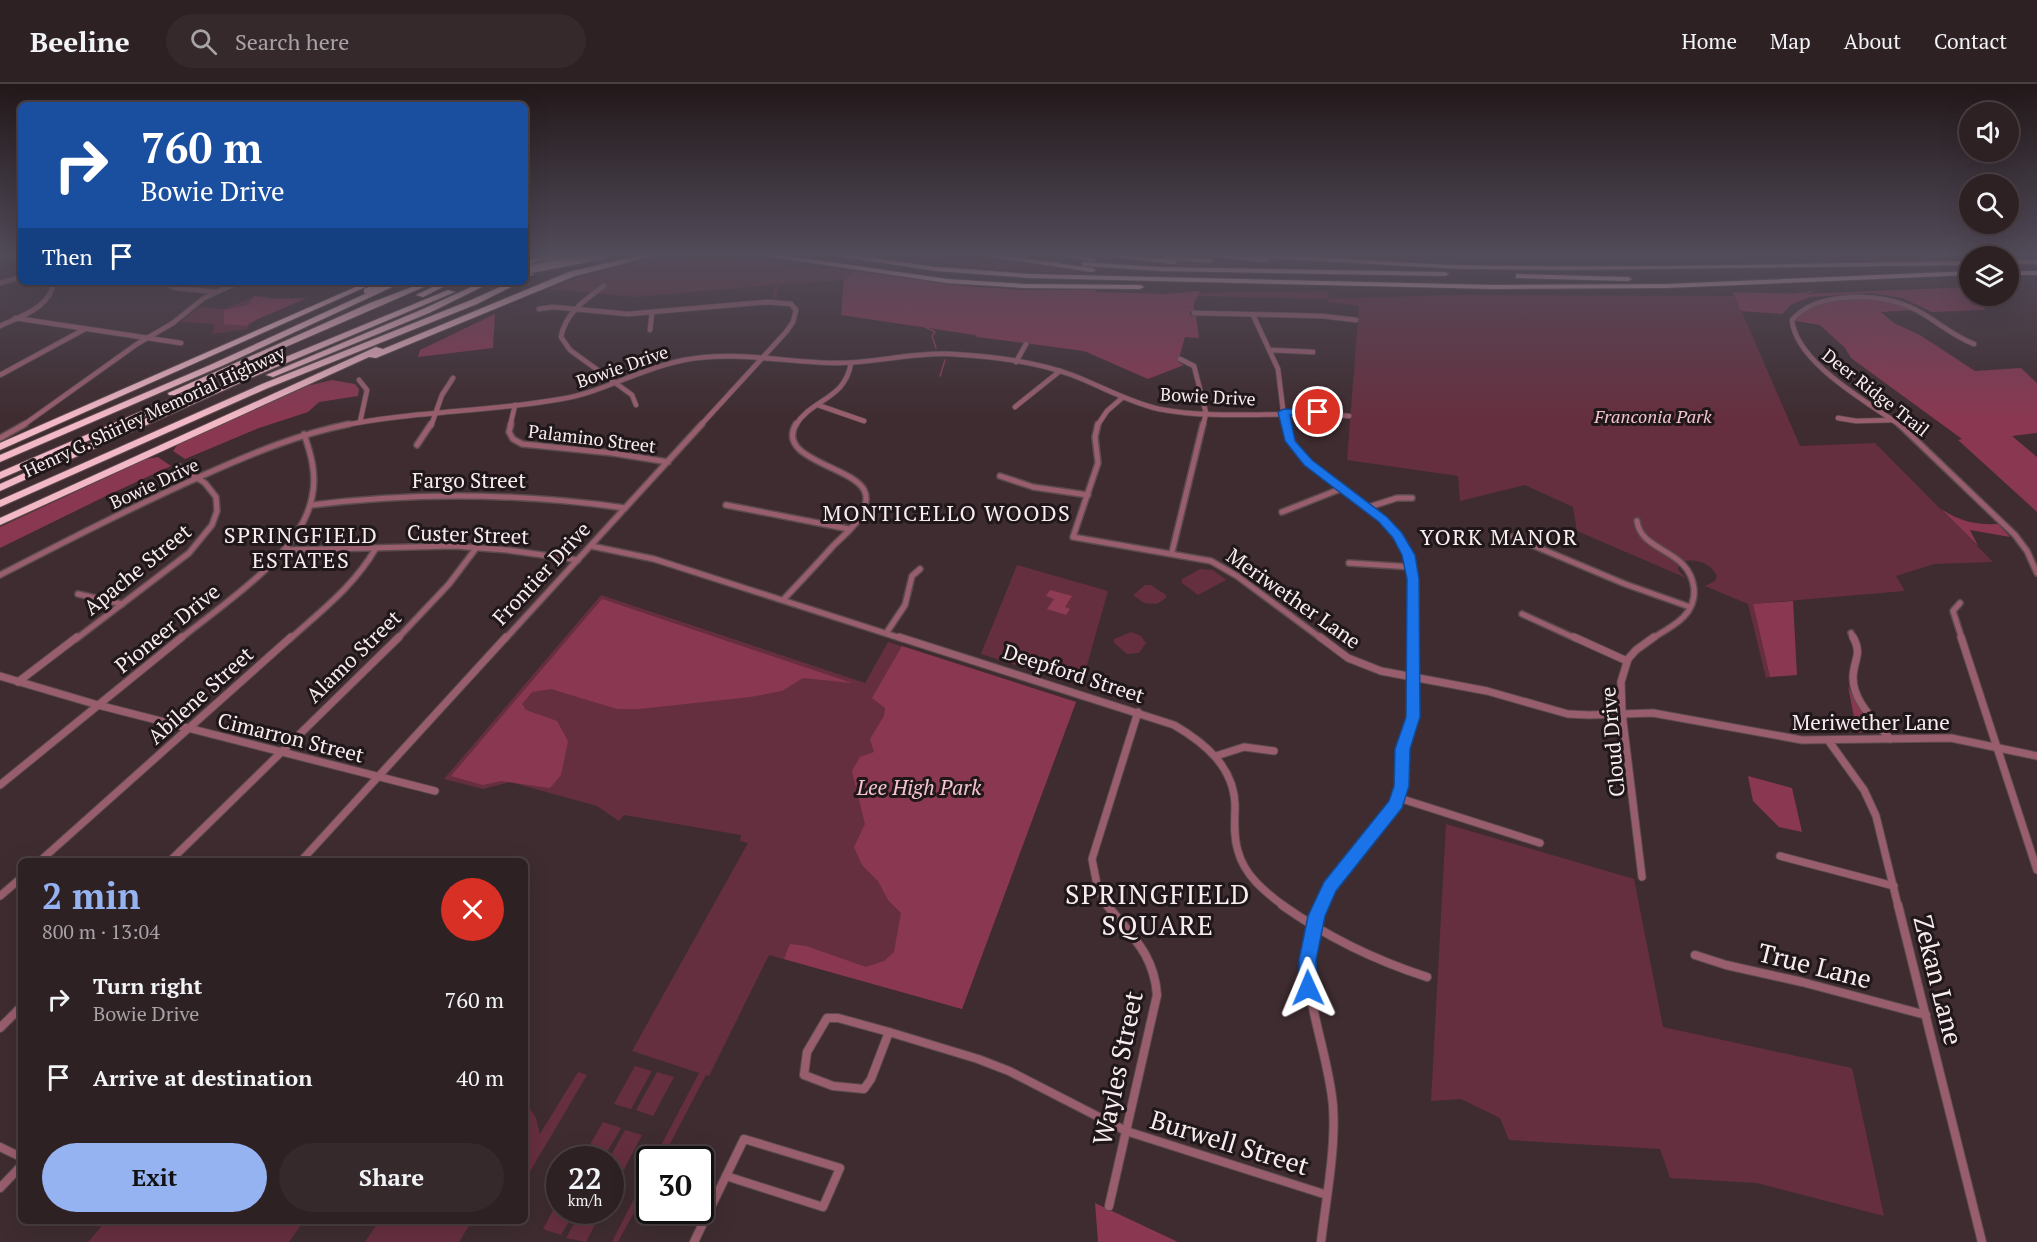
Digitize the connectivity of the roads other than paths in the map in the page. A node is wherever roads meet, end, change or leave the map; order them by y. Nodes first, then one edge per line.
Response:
1 (30, 309) edge
2 (190, 309) edge
3 (306, 309) edge
4 (312, 309) edge
5 (326, 309) edge
6 (339, 309) edge
7 (350, 309) edge
8 (364, 309) edge
9 (386, 309) edge
10 (408, 309) edge
11 (430, 309) edge
12 (456, 309) edge
13 (465, 309) edge
14 (480, 309) edge
15 (487, 309) edge
16 (569, 309) edge
17 (686, 309) edge
18 (795, 309) edge
19 (1803, 309) edge
20 (1914, 309) edge
21 (577, 310) junction
22 (652, 312) junction
23 (1194, 313) dead end
24 (1253, 315) junction
25 (15, 318) junction
26 (1356, 320) dead end
27 (0, 326) edge
28 (86, 328) junction
29 (650, 330) dead end
30 (420, 337) junction
31 (147, 338) junction
32 (377, 341) junction
33 (181, 343) dead end
34 (1026, 344) dead end
35 (1974, 344) dead end
36 (232, 345) junction
37 (1270, 350) junction
38 (1313, 352) dead end
39 (764, 358) junction
40 (1180, 359) dead end
41 (1016, 362) junction
42 (851, 363) junction
43 (184, 366) junction
44 (205, 369) junction
45 (1060, 371) junction
46 (0, 375) edge
47 (453, 378) dead end
48 (358, 380) dead end
49 (616, 383) junction
50 (1122, 398) junction
51 (515, 405) junction
52 (636, 405) dead end
53 (818, 405) junction
54 (253, 407) junction
55 (1015, 407) dead end
56 (1206, 412) junction
57 (1284, 412) junction
58 (435, 413) junction
59 (1349, 416) dead end
60 (1838, 418) dead end
61 (1895, 420) junction
62 (864, 421) dead end
63 (360, 422) junction
64 (304, 434) junction
65 (0, 438) edge
66 (417, 445) dead end
67 (0, 447) edge
68 (0, 459) edge
69 (668, 462) junction
70 (180, 467) dead end
71 (0, 468) edge
72 (1000, 476) dead end
73 (0, 477) edge
74 (198, 477) junction
75 (0, 488) edge
76 (1343, 488) junction
77 (1088, 495) junction
78 (1412, 498) dead end
79 (0, 502) edge
80 (312, 505) junction
81 (726, 505) dead end
82 (1369, 507) junction
83 (626, 508) junction
84 (1282, 512) dead end
85 (0, 513) edge
86 (1637, 521) dead end
87 (0, 522) edge
88 (849, 529) junction
89 (1513, 537) dead end
90 (591, 546) junction
91 (477, 547) junction
92 (376, 548) junction
93 (284, 550) junction
94 (1172, 552) junction
95 (578, 560) junction
96 (1349, 563) dead end
97 (1412, 567) junction
98 (920, 569) dead end
99 (2037, 573) edge
100 (0, 575) edge
101 (78, 594) dead end
102 (783, 600) junction
103 (1960, 603) dead end
104 (122, 604) junction
105 (1690, 607) junction
106 (1522, 614) dead end
107 (887, 632) junction
108 (1851, 633) dead end
109 (1627, 661) junction
110 (0, 676) edge
111 (1413, 678) junction
112 (18, 682) junction
113 (98, 705) junction
114 (1138, 712) junction
115 (1623, 713) junction
116 (189, 728) junction
117 (1890, 739) junction
118 (1828, 740) junction
119 (1998, 747) junction
120 (282, 751) junction
121 (1274, 751) dead end
122 (1216, 756) junction
123 (2037, 756) edge
124 (379, 776) junction
125 (0, 785) edge
126 (435, 791) dead end
127 (1399, 798) junction
128 (1540, 843) dead end
129 (1780, 856) dead end
130 (43, 858) edge
131 (173, 858) edge
132 (304, 858) edge
133 (2037, 870) edge
134 (1642, 877) dead end
135 (18, 881) edge
136 (1894, 886) junction
137 (0, 896) edge
138 (1313, 928) junction
139 (1695, 954) dead end
140 (1427, 978) dead end
141 (18, 1010) edge
142 (1926, 1015) junction
143 (0, 1028) edge
144 (889, 1032) junction
145 (1126, 1131) junction
146 (0, 1147) edge
147 (18, 1155) edge
148 (18, 1169) edge
149 (726, 1176) junction
150 (0, 1188) edge
151 (1327, 1195) junction
152 (1109, 1206) dead end
153 (694, 1242) edge
154 (1321, 1242) edge
155 (1982, 1242) edge

1 - 25 street
2 - 31 street
3 - 36 highway
4 - 36 highway
5 - 43 highway
6 - 44 highway
7 - 44 highway, Henry G. Shirley Memorial Highway
8 - 71 highway
9 - 73 highway
10 - 75 highway
11 - 79 highway, Henry G. Shirley Memorial Highway
12 - 32 highway
13 - 54 highway
14 - 30 highway
15 - 30 highway
16 - 21 street
17 - 22 street
18 - 39 street, Frontier Drive
19 - 61 street, Deer Ridge Trail
20 - 35 street, Deer Ridge Trail
21 - 22 street
21 - 49 street
22 - 29 street
23 - 24 street
24 - 26 street
24 - 37 street
25 - 27 street
25 - 28 street
28 - 31 street
28 - 46 street
30 - 54 highway
31 - 33 street
31 - 65 street
32 - 79 highway
32 - 85 highway
34 - 41 street
36 - 43 highway
37 - 38 street
37 - 57 street
39 - 42 street, Bowie Drive
39 - 49 street, Bowie Drive
39 - 69 street, Frontier Drive
40 - 56 street
41 - 42 street, Bowie Drive
41 - 45 street, Bowie Drive
42 - 53 street
43 - 67 highway
44 - 68 highway, Henry G. Shirley Memorial Highway
45 - 50 street, Bowie Drive
45 - 55 street
47 - 58 street
48 - 63 street
49 - 51 street, Bowie Drive
49 - 52 street
50 - 56 street, Bowie Drive
50 - 77 street, Meriwether Lane
51 - 58 street, Bowie Drive
51 - 69 street, Palamino Street
53 - 62 street
53 - 88 street
54 - 87 highway
56 - 57 street, Bowie Drive
56 - 94 street
57 - 59 street, Bowie Drive
57 - 76 street
58 - 63 street, Bowie Drive
58 - 66 street
60 - 61 street
61 - 99 street, Deer Ridge Trail
63 - 64 street, Bowie Drive
64 - 74 street, Bowie Drive
64 - 80 street, Pioneer Drive
69 - 83 street, Frontier Drive
70 - 74 street, Apache Street
72 - 77 street
74 - 100 street, Bowie Drive
74 - 104 street, Apache Street
76 - 82 street
76 - 84 street
77 - 94 street, Meriwether Lane
78 - 82 street
80 - 83 street, Fargo Street
80 - 93 street, Pioneer Drive
81 - 88 street
82 - 97 street
83 - 90 street, Frontier Drive
86 - 105 street
88 - 102 street
89 - 105 street
90 - 95 street, Frontier Drive
90 - 102 street, Deepford Street
91 - 92 street, Custer Street
91 - 95 street, Custer Street
91 - 120 street, Alamo Street
92 - 93 street, Custer Street
92 - 116 street, Abilene Street
93 - 113 street, Pioneer Drive
94 - 111 street, Meriwether Lane
95 - 124 street, Frontier Drive
96 - 97 street
97 - 111 street
98 - 107 street
101 - 104 street
102 - 107 street, Deepford Street
103 - 119 street
104 - 112 street, Apache Street
105 - 109 street, Cloud Drive
106 - 109 street
107 - 114 street, Deepford Street
108 - 117 street
109 - 115 street, Cloud Drive
110 - 112 street, Cimarron Street
111 - 115 street, Meriwether Lane
111 - 127 street
112 - 113 street, Cimarron Street
113 - 116 street, Cimarron Street
113 - 125 street, Pioneer Drive
114 - 122 street, Deepford Street
114 - 145 street, Wayles Street
115 - 118 street, Meriwether Lane
115 - 134 street, Cloud Drive
116 - 120 street, Cimarron Street
116 - 130 street, Abilene Street
117 - 118 street, Meriwether Lane
117 - 119 street, Meriwether Lane
118 - 136 street, Zekan Lane
119 - 123 street, Meriwether Lane
119 - 133 street
120 - 124 street, Cimarron Street
120 - 131 street, Alamo Street
121 - 122 street
122 - 138 street, Deepford Street
124 - 126 street, Cimarron Street
124 - 132 street, Frontier Drive
127 - 128 street
127 - 138 street
129 - 136 street
135 - 137 street
136 - 142 street, Zekan Lane
138 - 140 street, Deepford Street
138 - 151 street
139 - 142 street, True Lane
141 - 143 street
142 - 155 street, Zekan Lane
144 - 144 street, Burwell Street
144 - 145 street, Burwell Street
145 - 151 street, Burwell Street
145 - 152 street, Wayles Street
146 - 147 street
148 - 150 street
149 - 149 street
149 - 153 street
151 - 154 street

